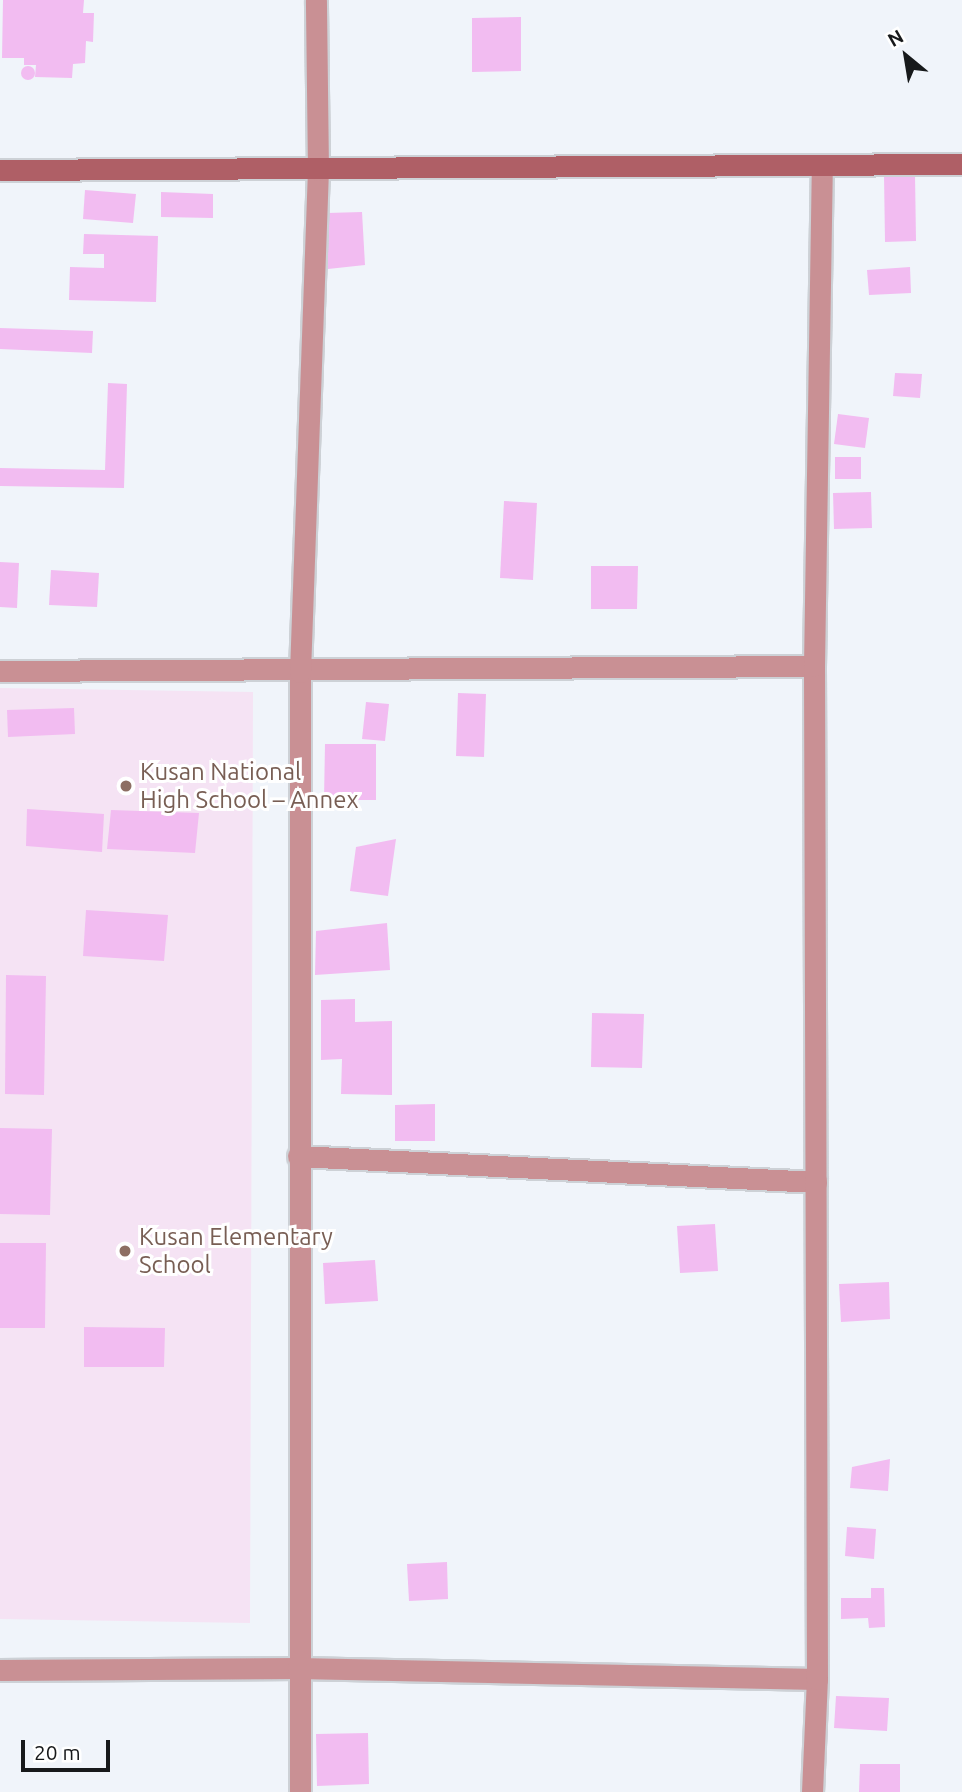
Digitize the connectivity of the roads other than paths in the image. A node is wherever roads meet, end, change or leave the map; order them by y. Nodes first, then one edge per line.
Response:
1 (316, 0) edge
2 (962, 164) edge
3 (822, 167) junction
4 (0, 170) edge
5 (318, 170) junction
6 (814, 666) junction
7 (0, 671) edge
8 (300, 672) junction
9 (298, 1156) junction
10 (816, 1182) junction
11 (298, 1668) junction
12 (0, 1670) edge
13 (817, 1679) junction
14 (300, 1792) edge
15 (812, 1792) edge

1 - 5 street
2 - 3 street
3 - 5 street
3 - 6 street
4 - 5 street
5 - 8 street
6 - 8 street
6 - 10 street
7 - 8 street
8 - 9 street
9 - 10 street
9 - 11 street
10 - 13 street
11 - 12 street
11 - 13 street
11 - 14 street
13 - 15 street

